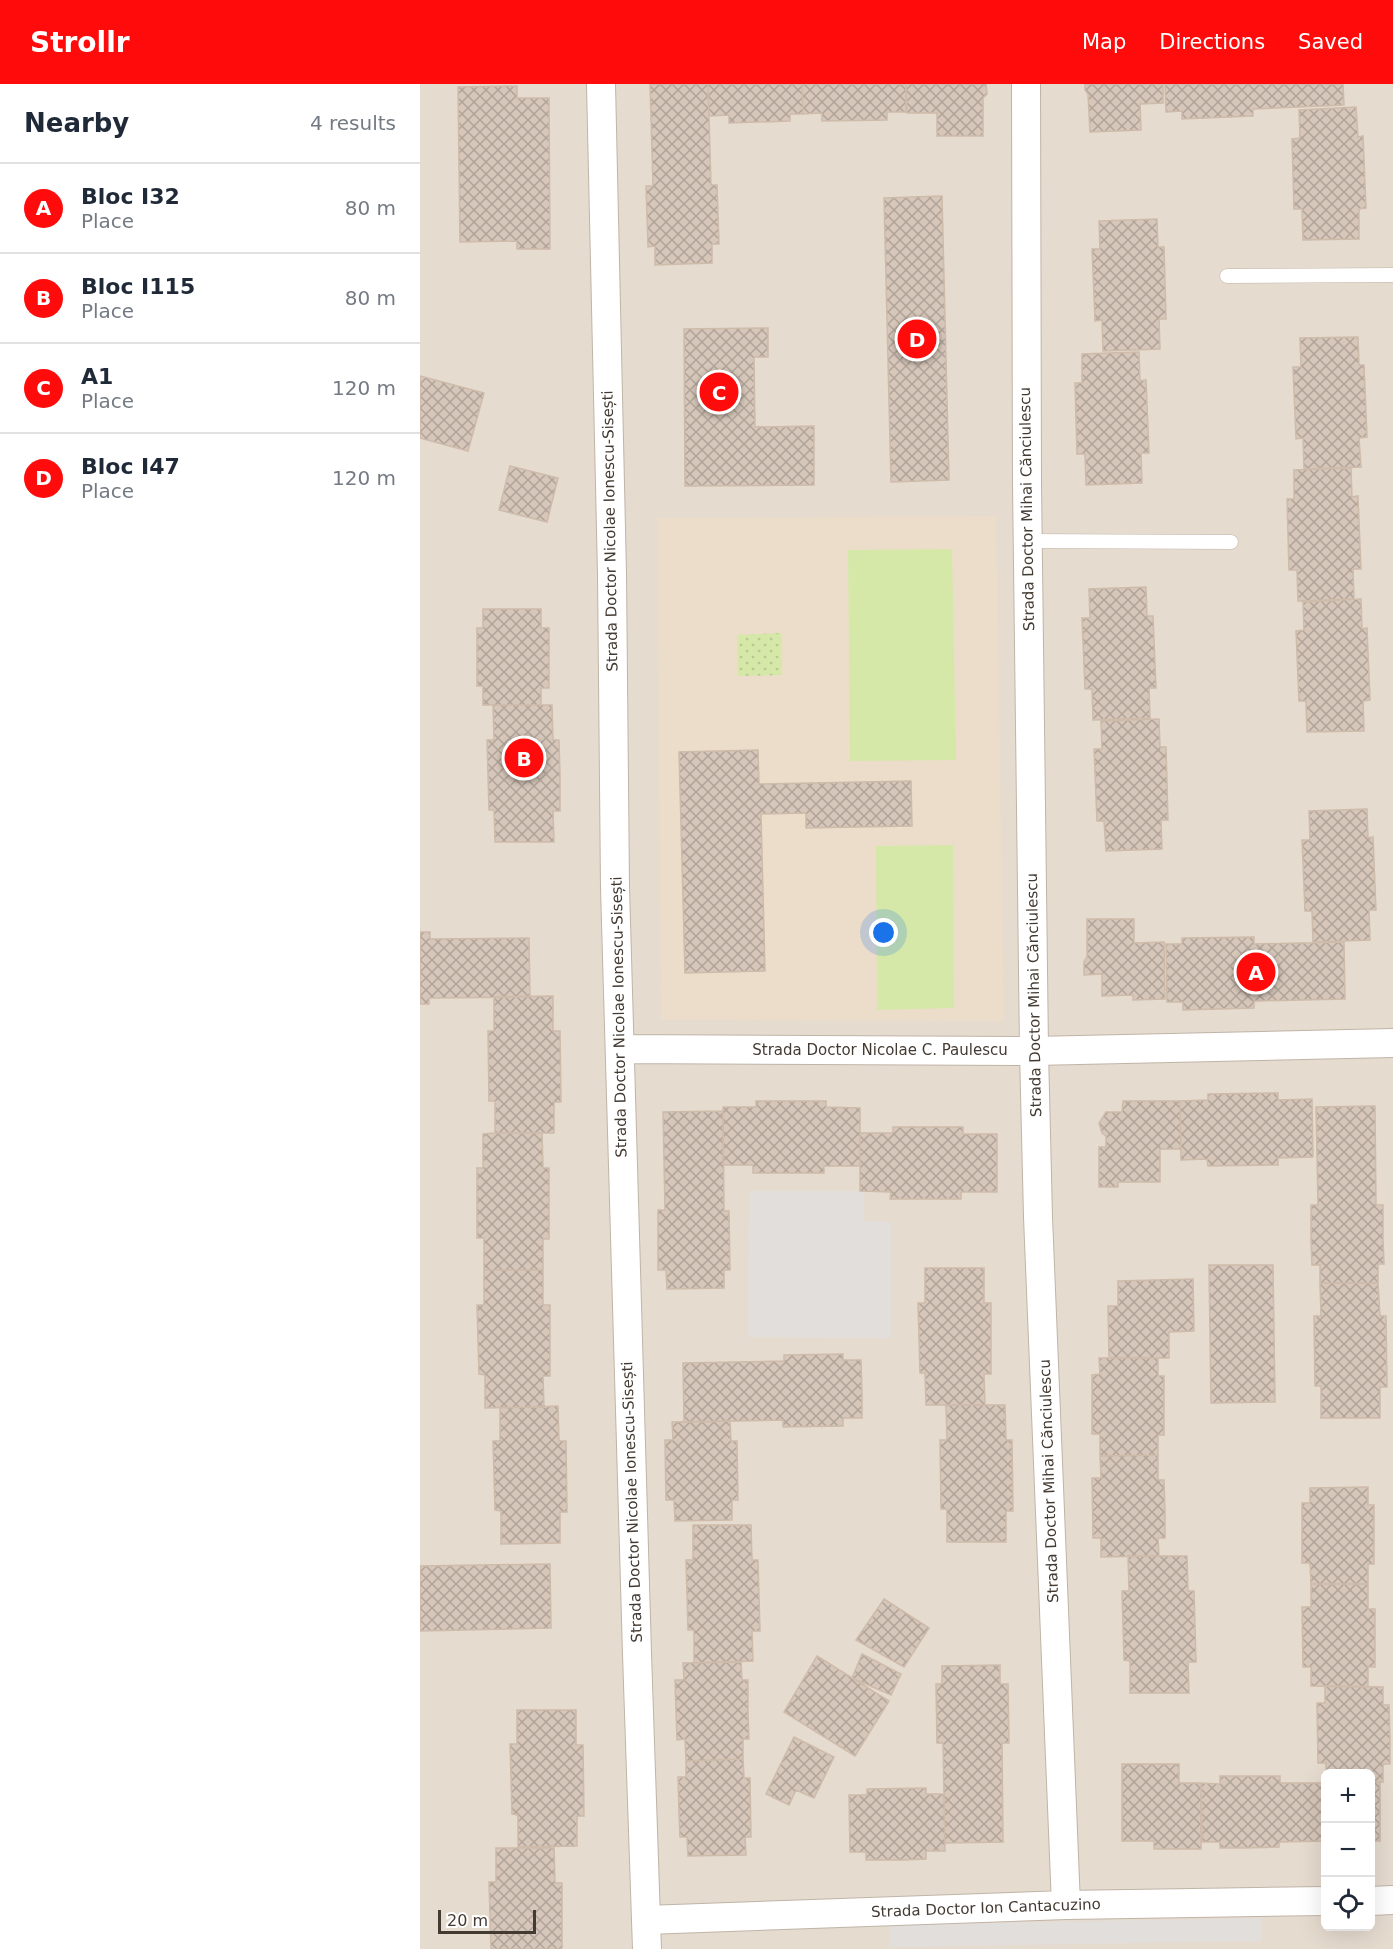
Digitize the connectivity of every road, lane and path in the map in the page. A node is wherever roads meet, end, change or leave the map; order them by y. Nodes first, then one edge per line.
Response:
1 (601, 84) edge
2 (1026, 84) edge
3 (1393, 274) edge
4 (1227, 276) dead end
5 (1027, 541) junction
6 (1231, 542) dead end
7 (1393, 1043) edge
8 (620, 1049) junction
9 (1034, 1051) junction
10 (1393, 1900) edge
11 (1321, 1901) edge
12 (1375, 1901) edge
13 (1066, 1905) junction
14 (646, 1920) junction
15 (647, 1949) edge

1 - 8 street, Strada Doctor Nicolae Ionescu-Sisești
2 - 5 street, Strada Doctor Mihai Cănciulescu
3 - 4 lane
5 - 6 lane
5 - 9 street, Strada Doctor Mihai Cănciulescu
7 - 9 street, Strada Doctor Nicolae C. Paulescu
8 - 9 street, Strada Doctor Nicolae C. Paulescu
8 - 14 street, Strada Doctor Nicolae Ionescu-Sisești
9 - 13 street, Strada Doctor Mihai Cănciulescu
10 - 12 street
11 - 13 street, Strada Doctor Ion Cantacuzino
13 - 14 street, Strada Doctor Ion Cantacuzino
14 - 15 street, Strada Doctor Nicolae Ionescu-Sisești

